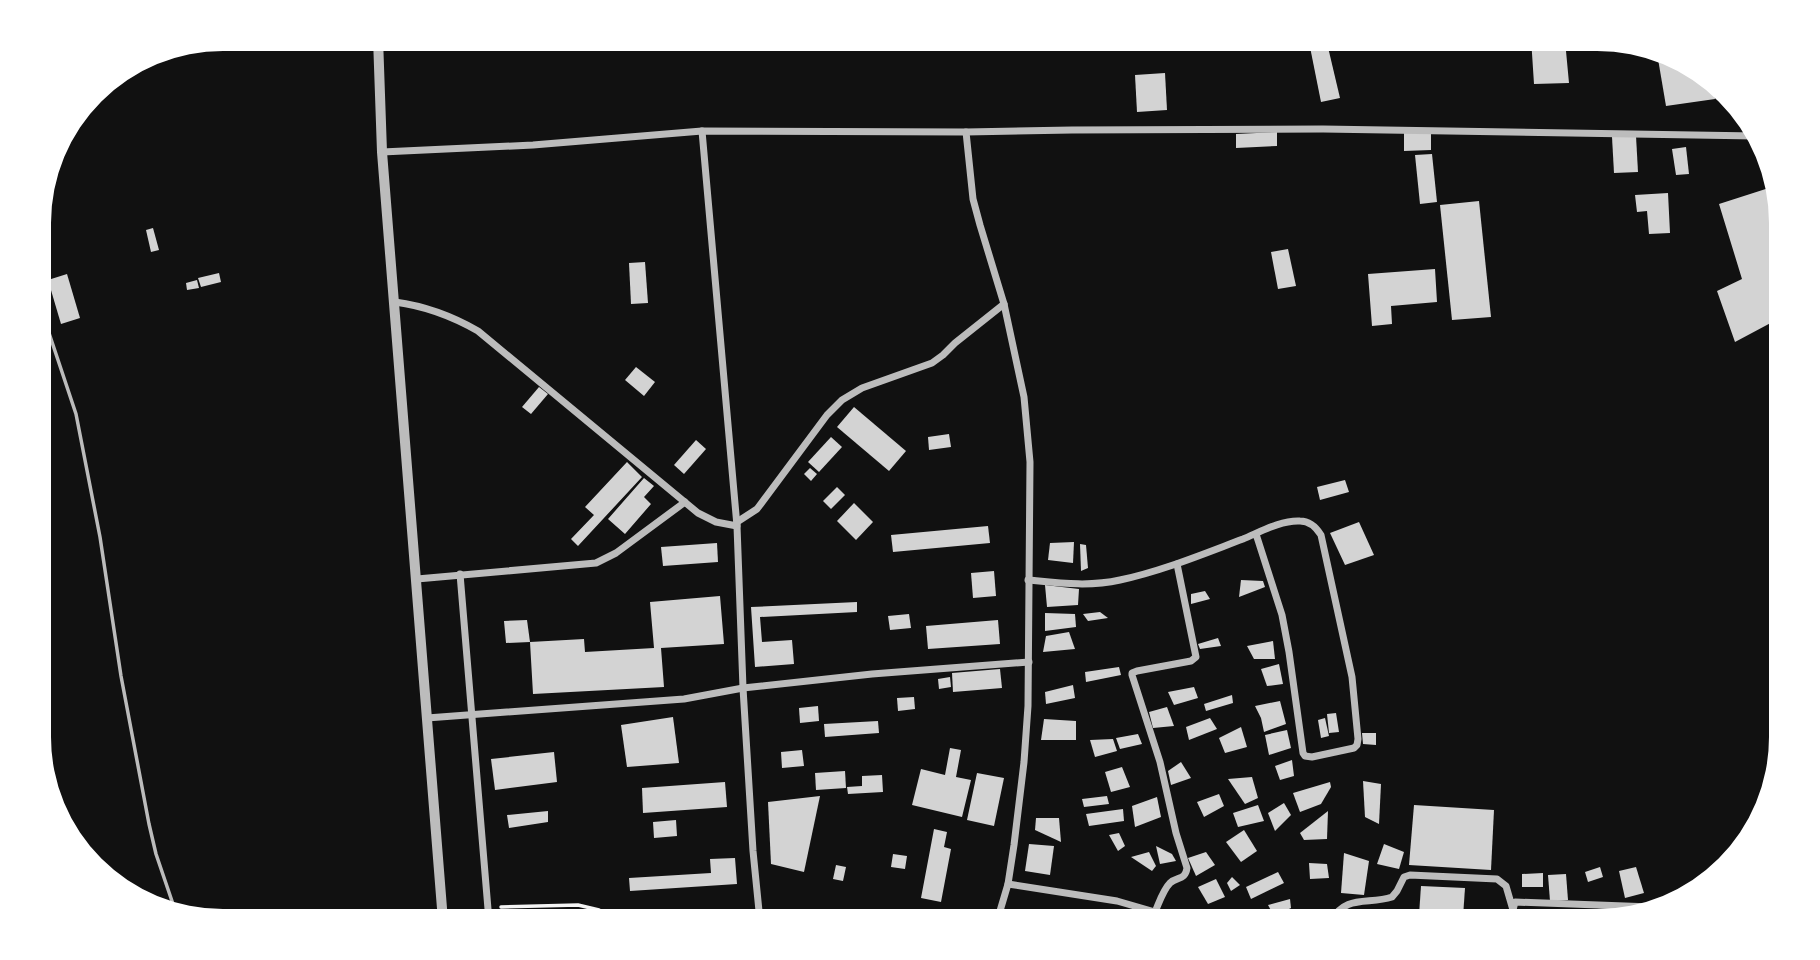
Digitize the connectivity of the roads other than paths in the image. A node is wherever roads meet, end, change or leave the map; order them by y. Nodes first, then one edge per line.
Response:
1 (378, 51) edge
2 (702, 131) junction
3 (966, 132) junction
4 (1745, 136) edge
5 (382, 152) junction
6 (395, 302) junction
7 (1004, 304) junction
8 (51, 337) edge
9 (685, 502) junction
10 (737, 526) junction
11 (1256, 534) junction
12 (1177, 564) junction
13 (460, 574) junction
14 (417, 579) junction
15 (1028, 580) junction
16 (1029, 662) junction
17 (743, 688) junction
18 (472, 714) junction
19 (427, 718) junction
20 (1008, 884) junction
21 (172, 901) edge
22 (1633, 905) edge
23 (442, 909) edge
24 (488, 909) edge
25 (759, 909) edge
26 (1001, 909) edge
27 (1145, 909) edge
28 (1157, 909) edge
29 (1339, 909) edge
30 (1513, 909) joint

1 - 5 street
2 - 3 street
2 - 5 street
2 - 10 street
3 - 4 street
3 - 7 street
5 - 6 street
6 - 9 street
6 - 14 street
7 - 10 street
7 - 15 street
8 - 21 lane
9 - 10 street
9 - 13 street
10 - 17 street
11 - 11 street
11 - 12 street
12 - 15 street
12 - 28 street
13 - 14 street
13 - 18 street
14 - 19 street
15 - 16 street
16 - 17 street
16 - 20 street
17 - 18 street
17 - 25 street
18 - 19 street
18 - 24 street
19 - 23 street
20 - 26 street
20 - 27 street
22 - 30 street
29 - 30 street

